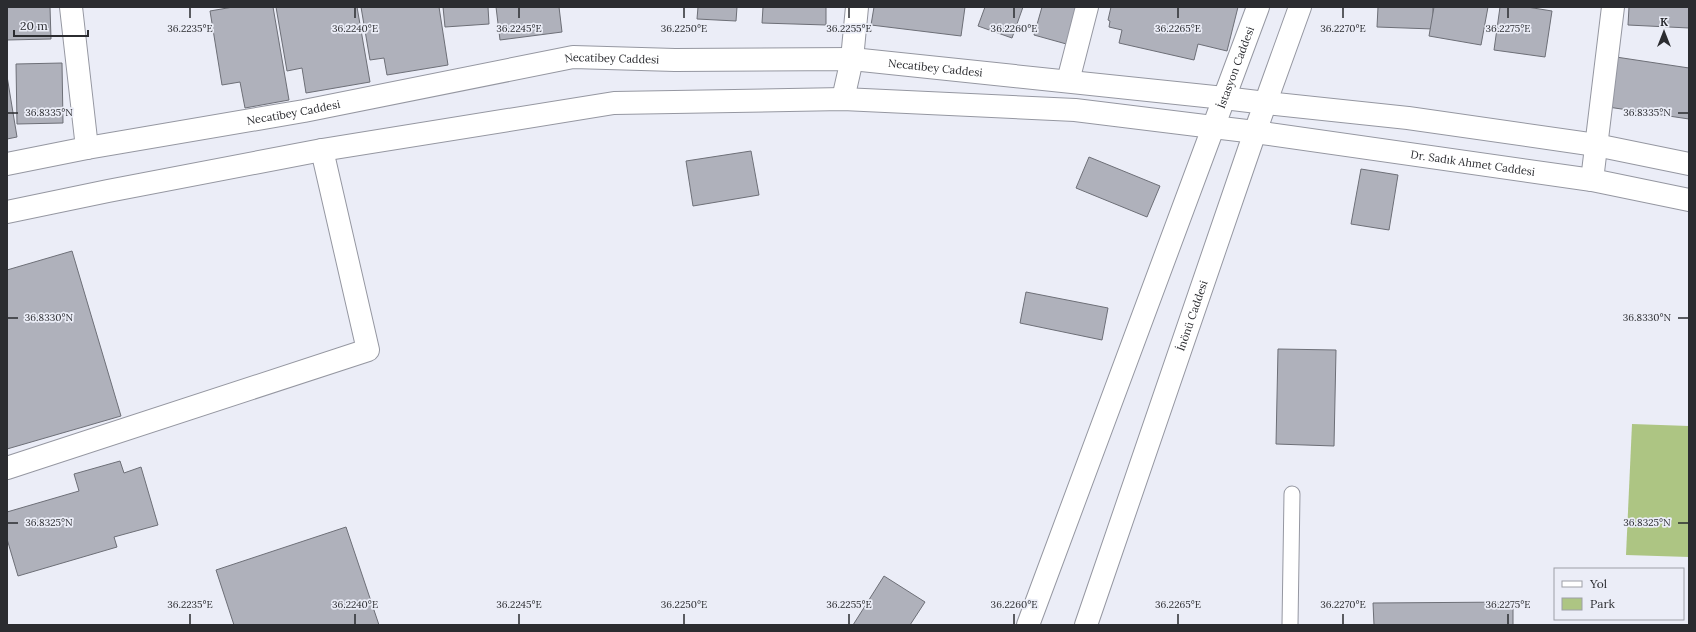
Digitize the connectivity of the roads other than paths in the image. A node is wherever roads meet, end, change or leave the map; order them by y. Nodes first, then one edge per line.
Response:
1 (71, 7) edge
2 (857, 7) edge
3 (1087, 7) edge
4 (1258, 7) edge
5 (1300, 7) edge
6 (1613, 7) edge
7 (852, 59) junction
8 (1068, 81) junction
9 (1224, 98) junction
10 (843, 99) junction
11 (1266, 103) junction
12 (1213, 127) junction
13 (1255, 132) junction
14 (1596, 145) junction
15 (87, 148) junction
16 (322, 150) junction
17 (7, 164) edge
18 (1689, 164) edge
19 (1592, 180) junction
20 (1689, 200) edge
21 (7, 212) edge
22 (7, 468) edge
23 (1292, 494) dead end
24 (1028, 625) edge
25 (1086, 625) edge
26 (1290, 625) edge

1 - 15 street
2 - 7 street
3 - 8 street
4 - 9 street, İstasyon Caddesi
5 - 11 street, İnönü Caddesi
6 - 14 street
7 - 8 street, Necatibey Caddesi
7 - 10 street
7 - 15 street, Necatibey Caddesi
8 - 9 street, Necatibey Caddesi
9 - 11 street, Necatibey Caddesi
9 - 12 street, İstasyon Caddesi
10 - 12 street
10 - 16 street
11 - 13 street, İnönü Caddesi
11 - 14 street
12 - 13 street, Dr. Sadık Ahmet Caddesi
12 - 24 street
13 - 19 street, Dr. Sadık Ahmet Caddesi
13 - 25 street, İnönü Caddesi
14 - 18 street
14 - 19 street
15 - 17 street, Necatibey Caddesi
16 - 21 street
16 - 22 street
19 - 20 street, Dr. Sadık Ahmet Caddesi
23 - 26 lane

